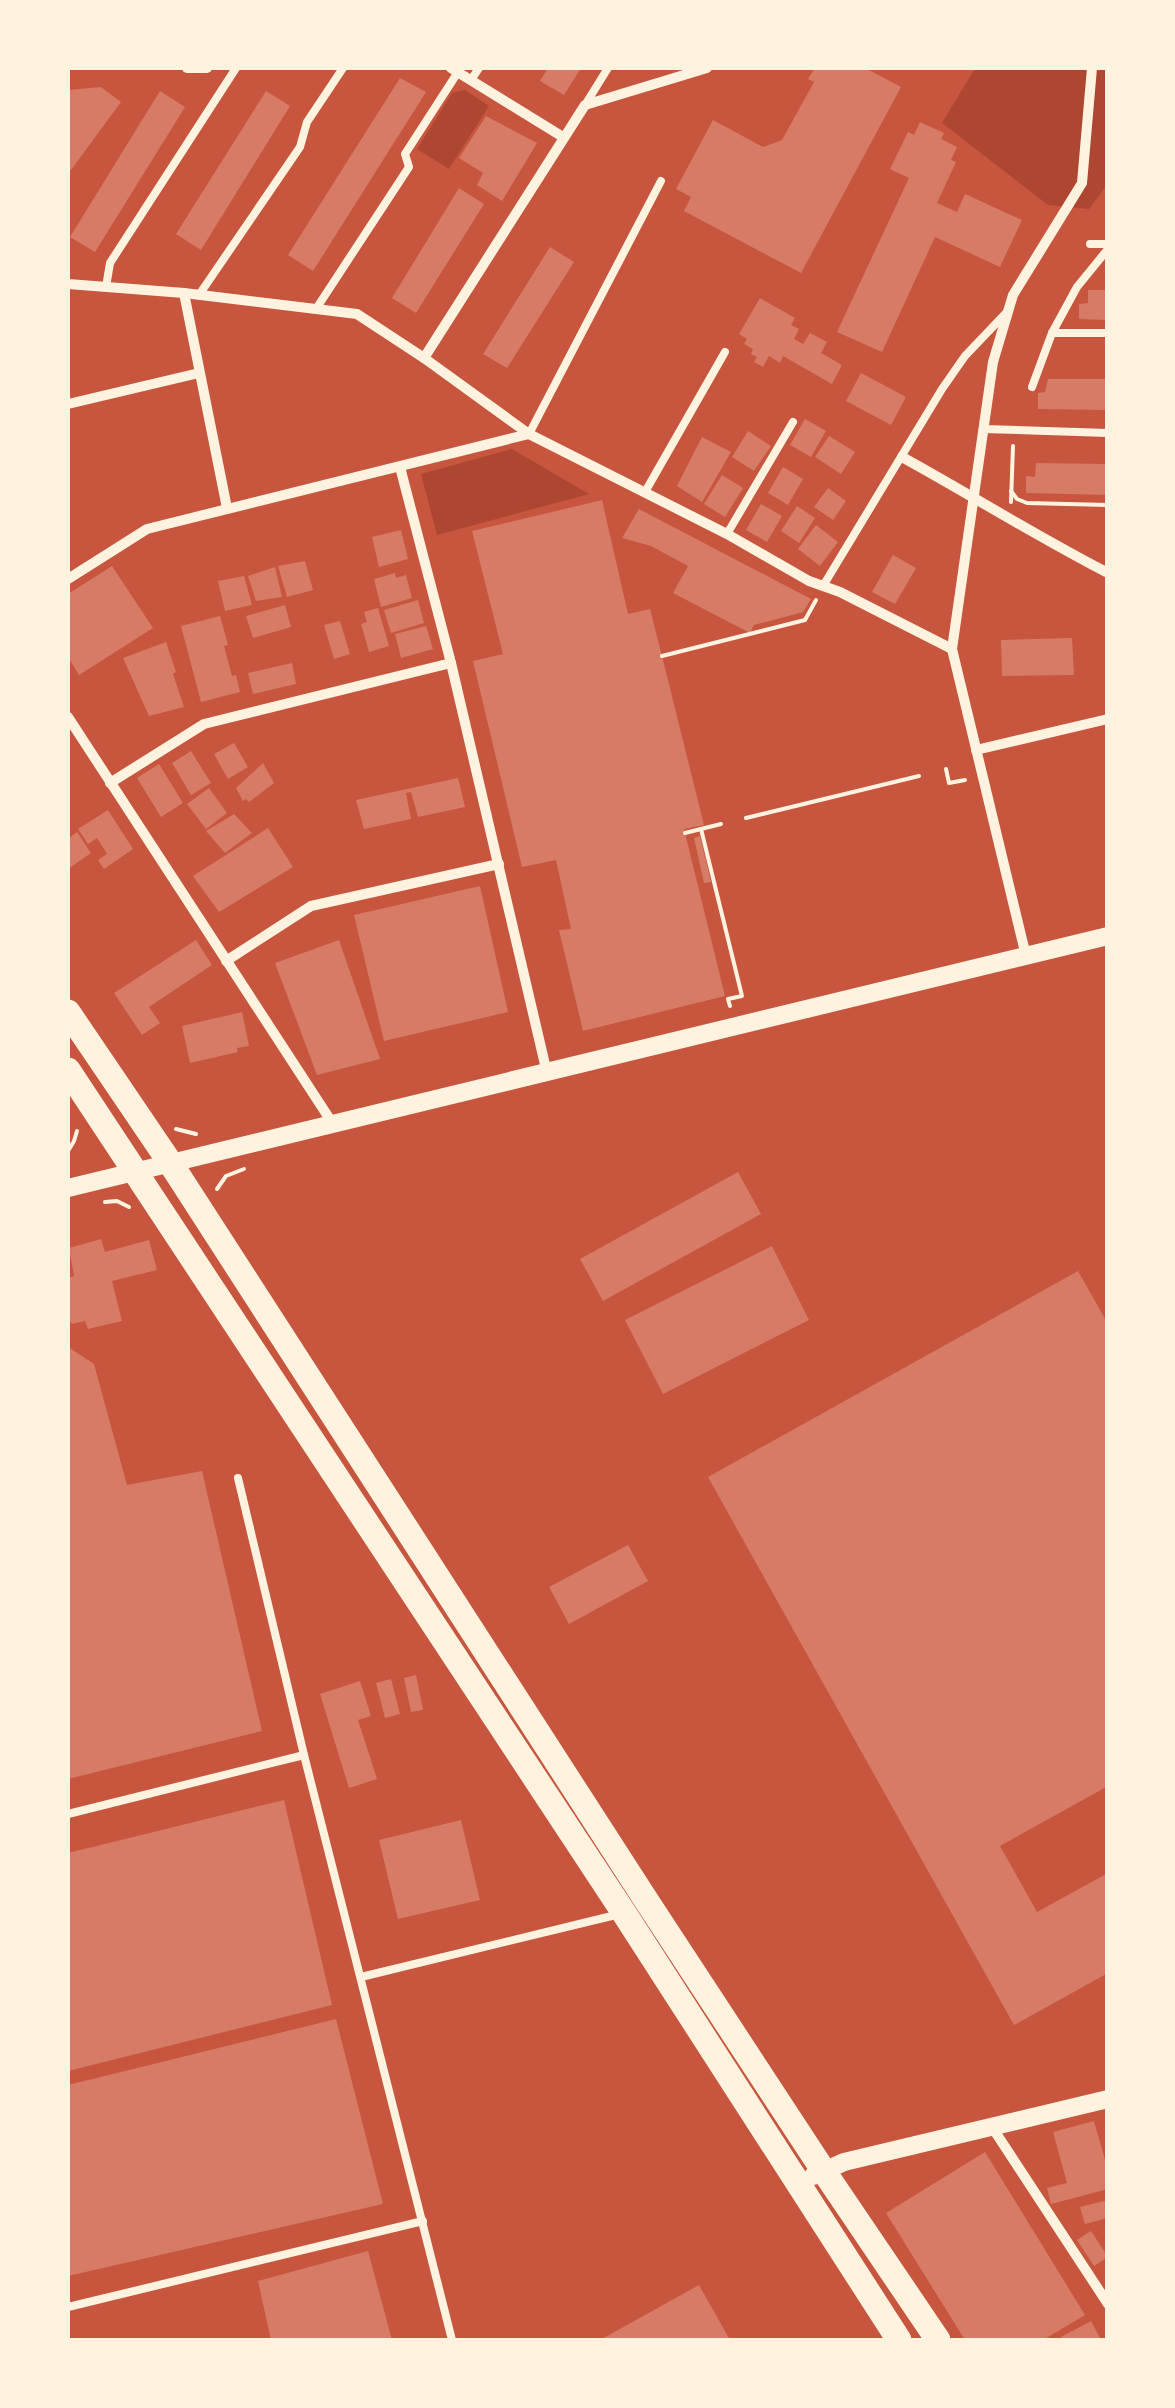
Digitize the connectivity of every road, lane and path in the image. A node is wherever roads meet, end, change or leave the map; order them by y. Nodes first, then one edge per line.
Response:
1 (187, 68) edge
2 (207, 68) edge
3 (236, 68) edge
4 (343, 68) edge
5 (479, 68) edge
6 (608, 68) edge
7 (707, 68) edge
8 (1092, 68) edge
9 (454, 70) edge
10 (471, 80) junction
11 (585, 105) junction
12 (564, 136) junction
13 (662, 180) dead end
14 (1090, 244) dead end
15 (1108, 246) edge
16 (68, 284) edge
17 (106, 287) junction
18 (184, 293) junction
19 (200, 295) junction
20 (316, 310) junction
21 (1006, 312) junction
22 (1052, 333) junction
23 (1108, 333) edge
24 (725, 352) dead end
25 (424, 358) junction
26 (199, 372) junction
27 (1032, 387) dead end
28 (68, 404) edge
29 (793, 422) dead end
30 (983, 429) junction
31 (1014, 432) junction
32 (1108, 433) edge
33 (529, 434) junction
34 (902, 457) junction
35 (400, 467) junction
36 (1011, 490) junction
37 (645, 492) junction
38 (973, 496) junction
39 (1108, 504) edge
40 (227, 508) junction
41 (1010, 518) junction
42 (727, 534) junction
43 (1108, 574) edge
44 (68, 579) edge
45 (822, 593) junction
46 (810, 594) dead end
47 (952, 649) junction
48 (662, 656) dead end
49 (451, 662) junction
50 (68, 717) edge
51 (1108, 719) edge
52 (976, 750) junction
53 (946, 770) dead end
54 (919, 776) dead end
55 (971, 781) dead end
56 (110, 783) junction
57 (746, 818) dead end
58 (721, 824) dead end
59 (702, 829) junction
60 (684, 833) dead end
61 (499, 864) junction
62 (1108, 936) edge
63 (1026, 956) junction
64 (226, 960) junction
65 (730, 1006) dead end
66 (68, 1012) edge
67 (68, 1070) edge
68 (546, 1073) junction
69 (334, 1124) junction
70 (77, 1126) dead end
71 (68, 1151) edge
72 (171, 1164) junction
73 (134, 1172) junction
74 (68, 1188) edge
75 (238, 1478) dead end
76 (304, 1755) junction
77 (68, 1814) edge
78 (624, 1913) junction
79 (361, 1976) junction
80 (1108, 2100) edge
81 (992, 2127) junction
82 (811, 2177) junction
83 (423, 2222) junction
84 (1108, 2304) edge
85 (68, 2307) edge
86 (452, 2340) edge
87 (899, 2340) edge
88 (938, 2340) edge

1 - 2 street
3 - 17 lane
4 - 19 lane
5 - 10 lane
6 - 11 lane
7 - 11 street
8 - 21 street
9 - 10 street
9 - 20 lane
10 - 12 street
11 - 12 street
12 - 25 street
13 - 33 lane
14 - 15 lane
15 - 22 lane
16 - 17 street
17 - 18 street
18 - 19 street
18 - 26 street
19 - 20 street
20 - 25 street
21 - 30 street
21 - 34 lane
22 - 23 lane
22 - 27 lane
24 - 37 lane
25 - 33 street
26 - 28 street
26 - 40 street
29 - 42 lane
30 - 31 lane
30 - 38 street
31 - 32 lane
31 - 36 path
33 - 35 street
33 - 37 street
34 - 38 street
34 - 45 lane
35 - 40 street
35 - 49 street
36 - 39 path
36 - 41 path
37 - 42 street
38 - 41 street
38 - 47 street
40 - 44 street
41 - 43 street
42 - 45 street
45 - 46 path
45 - 47 street
45 - 48 path
47 - 52 street
49 - 56 street
49 - 61 street
50 - 56 street
51 - 52 street
52 - 63 street
53 - 55 path
54 - 57 path
56 - 64 street
58 - 59 path
59 - 60 path
59 - 65 path
61 - 64 street
61 - 68 street
62 - 63 street
63 - 68 street
64 - 69 street
66 - 72 highway
67 - 73 highway
68 - 69 street
69 - 72 street
70 - 71 path
72 - 73 street
72 - 82 highway
73 - 74 street
73 - 78 highway
75 - 76 lane
76 - 77 lane
76 - 79 lane
78 - 79 lane
78 - 82 highway
79 - 83 lane
80 - 81 street
81 - 82 street
81 - 84 street
82 - 87 highway
82 - 88 highway
83 - 85 lane
83 - 86 lane

